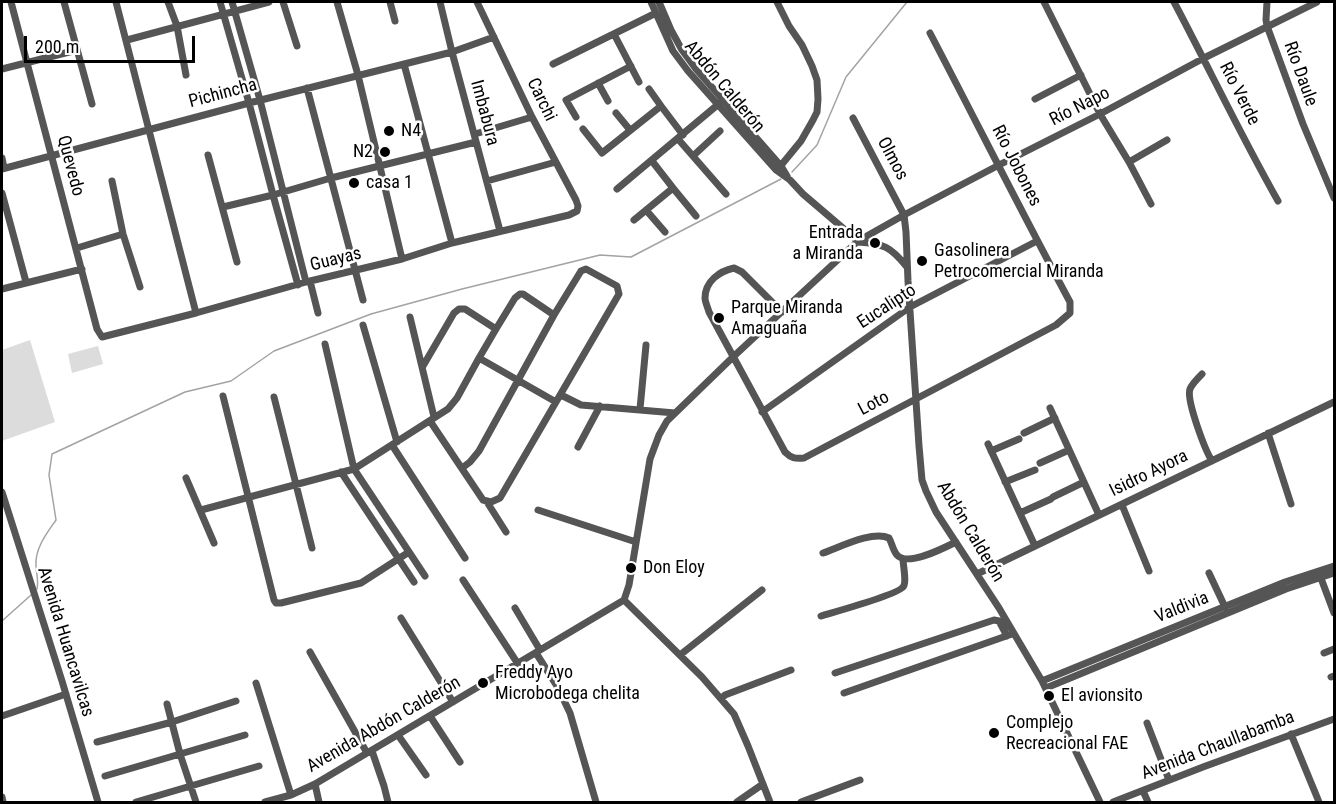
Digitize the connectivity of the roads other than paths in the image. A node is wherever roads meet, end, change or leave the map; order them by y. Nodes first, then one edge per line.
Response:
1 (10, 2) edge
2 (64, 2) edge
3 (116, 2) edge
4 (168, 2) edge
5 (220, 2) edge
6 (232, 2) edge
7 (269, 2) edge
8 (283, 2) edge
9 (337, 2) edge
10 (390, 2) edge
11 (440, 2) edge
12 (477, 2) edge
13 (651, 2) edge
14 (660, 2) edge
15 (777, 2) edge
16 (1044, 2) edge
17 (1174, 2) edge
18 (1267, 2) edge
19 (1317, 2) edge
20 (234, 10) junction
21 (224, 13) junction
22 (656, 14) junction
23 (395, 21) dead end
24 (177, 26) junction
25 (1267, 26) junction
26 (930, 33) dead end
27 (614, 34) junction
28 (494, 37) junction
29 (127, 40) junction
30 (297, 46) dead end
31 (77, 50) junction
32 (452, 52) junction
33 (1204, 58) junction
34 (26, 63) junction
35 (404, 64) junction
36 (554, 64) dead end
37 (631, 66) junction
38 (2, 69) edge
39 (186, 75) dead end
40 (358, 75) junction
41 (1081, 75) junction
42 (639, 82) dead end
43 (598, 83) junction
44 (308, 88) junction
45 (649, 89) dead end
46 (1035, 99) dead end
47 (261, 100) junction
48 (608, 101) dead end
49 (249, 103) junction
50 (721, 103) junction
51 (92, 104) dead end
52 (661, 106) junction
53 (616, 113) dead end
54 (1100, 114) junction
55 (532, 117) junction
56 (576, 117) dead end
57 (853, 118) dead end
58 (150, 129) junction
59 (584, 129) dead end
60 (630, 130) junction
61 (720, 131) dead end
62 (475, 134) junction
63 (681, 137) junction
64 (1167, 140) dead end
65 (476, 142) junction
66 (428, 153) junction
67 (208, 155) dead end
68 (52, 156) junction
69 (693, 156) junction
70 (2, 159) edge
71 (652, 161) junction
72 (556, 162) junction
73 (1129, 162) junction
74 (999, 165) junction
75 (378, 167) junction
76 (3, 168) edge
77 (778, 168) junction
78 (331, 178) junction
79 (112, 181) dead end
80 (487, 181) junction
81 (673, 188) junction
82 (617, 189) dead end
83 (283, 192) junction
84 (2, 193) edge
85 (726, 194) dead end
86 (273, 195) junction
87 (1335, 198) edge
88 (1278, 201) dead end
89 (1151, 204) dead end
90 (223, 207) junction
91 (646, 210) junction
92 (577, 211) joint
93 (904, 215) junction
94 (696, 216) dead end
95 (634, 220) dead end
96 (500, 231) junction
97 (665, 232) dead end
98 (123, 234) junction
99 (1037, 240) junction
100 (858, 242) junction
101 (452, 243) junction
102 (77, 248) junction
103 (402, 259) junction
104 (237, 262) dead end
105 (907, 267) junction
106 (82, 269) junction
107 (356, 271) junction
108 (26, 282) junction
109 (308, 282) junction
110 (298, 285) junction
111 (140, 287) dead end
112 (2, 289) edge
113 (363, 300) dead end
114 (910, 307) junction
115 (782, 312) junction
116 (196, 313) junction
117 (1070, 313) joint
118 (318, 314) dead end
119 (554, 315) junction
120 (410, 317) dead end
121 (363, 325) dead end
122 (496, 329) junction
123 (102, 337) joint
124 (325, 344) dead end
125 (646, 345) dead end
126 (733, 357) junction
127 (479, 358) junction
128 (423, 366) junction
129 (1202, 374) dead end
130 (518, 380) junction
131 (223, 396) dead end
132 (274, 398) dead end
133 (559, 399) junction
134 (916, 399) junction
135 (1335, 402) edge
136 (600, 406) junction
137 (1050, 408) dead end
138 (640, 410) junction
139 (762, 412) junction
140 (675, 413) junction
141 (1054, 418) junction
142 (432, 419) junction
143 (1268, 433) junction
144 (395, 444) junction
145 (578, 447) dead end
146 (1069, 450) junction
147 (1212, 461) junction
148 (462, 468) junction
149 (354, 469) junction
150 (341, 472) junction
151 (186, 478) dead end
152 (1005, 482) junction
153 (297, 483) junction
154 (1084, 483) junction
155 (2, 492) edge
156 (248, 496) junction
157 (487, 502) junction
158 (1122, 504) junction
159 (1291, 504) dead end
160 (201, 510) junction
161 (538, 510) dead end
162 (1020, 513) junction
163 (1099, 515) junction
164 (506, 532) dead end
165 (636, 542) junction
166 (956, 542) junction
167 (213, 543) dead end
168 (1035, 546) junction
169 (312, 548) dead end
170 (409, 552) junction
171 (823, 553) dead end
172 (465, 558) dead end
173 (398, 559) junction
174 (903, 559) junction
175 (1335, 566) edge
176 (1149, 571) dead end
177 (1209, 573) dead end
178 (1335, 573) edge
179 (976, 574) junction
180 (1320, 574) junction
181 (425, 576) dead end
182 (464, 580) dead end
183 (414, 582) dead end
184 (762, 590) dead end
185 (624, 600) junction
186 (1333, 604) edge
187 (1225, 607) junction
188 (515, 608) dead end
189 (1000, 610) junction
190 (1335, 613) edge
191 (821, 616) dead end
192 (401, 618) dead end
193 (996, 620) junction
194 (1195, 623) junction
195 (1011, 635) junction
196 (1335, 649) edge
197 (538, 651) junction
198 (310, 652) dead end
199 (1324, 653) dead end
200 (680, 655) junction
201 (518, 664) junction
202 (791, 670) dead end
203 (835, 673) dead end
204 (256, 683) dead end
205 (1044, 684) junction
206 (844, 693) dead end
207 (66, 694) junction
208 (721, 699) junction
209 (236, 701) dead end
210 (453, 702) junction
211 (167, 704) dead end
212 (2, 716) edge
213 (430, 716) junction
214 (1335, 719) edge
215 (172, 722) junction
216 (1147, 723) dead end
217 (1291, 734) junction
218 (245, 735) dead end
219 (398, 735) junction
220 (97, 742) dead end
221 (369, 752) junction
222 (180, 754) junction
223 (460, 762) dead end
224 (259, 766) dead end
225 (426, 775) dead end
226 (105, 776) dead end
227 (860, 780) dead end
228 (1169, 780) junction
229 (315, 784) junction
230 (763, 784) junction
231 (190, 786) junction
232 (1143, 791) junction
233 (291, 795) junction
234 (2, 797) edge
235 (3, 802) edge
236 (98, 802) edge
237 (136, 802) edge
238 (196, 802) edge
239 (265, 802) edge
240 (319, 802) edge
241 (388, 802) edge
242 (596, 802) edge
243 (737, 802) edge
244 (770, 802) edge
245 (801, 802) edge
246 (1100, 802) edge
247 (1113, 802) edge
248 (1148, 802) edge
249 (1319, 802) edge

1 - 34 street, Quevedo
2 - 31 street
3 - 29 street
4 - 24 street
5 - 21 street
6 - 20 street
7 - 20 street
8 - 30 street
9 - 40 street
10 - 23 street
11 - 32 street, Imbabura
12 - 28 street, Carchi
13 - 22 street, Abdón Calderón
14 - 50 street, Abdón Calderón
15 - 77 street
16 - 41 street
17 - 33 street, Río Verde
18 - 25 street
19 - 25 street, Río Napo
20 - 21 street
20 - 47 street
21 - 24 street
21 - 49 street
22 - 27 street
22 - 50 street, Abdón Calderón
24 - 29 street
24 - 39 street
25 - 33 street, Río Napo
25 - 87 street, Río Daule
26 - 74 street, Río Jobones
27 - 36 street
27 - 37 street
28 - 32 street, Pichincha
28 - 55 street, Carchi
29 - 58 street
31 - 34 street
31 - 51 street
32 - 35 street, Pichincha
32 - 62 street, Imbabura
33 - 54 street, Río Napo
33 - 88 street, Río Verde
34 - 38 street
34 - 68 street, Quevedo
35 - 40 street, Pichincha
35 - 66 street
37 - 42 street
37 - 43 street
40 - 44 street, Pichincha
40 - 75 street
41 - 46 street
41 - 54 street
43 - 48 street
43 - 56 street
44 - 47 street, Pichincha
44 - 78 street
45 - 52 street
47 - 49 street, Pichincha
47 - 83 street
49 - 58 street, Pichincha
49 - 86 street
50 - 63 street
50 - 77 street, Abdón Calderón
52 - 60 street
52 - 63 street
53 - 60 street
54 - 73 street
54 - 74 street, Río Napo
55 - 62 street
55 - 72 street, Carchi
57 - 93 street, Olmos
58 - 68 street, Pichincha
58 - 116 street
59 - 60 street
61 - 69 street
62 - 65 street, Imbabura
63 - 69 street
63 - 71 street
64 - 73 street
65 - 66 street
65 - 80 street, Imbabura
66 - 75 street
66 - 101 street
67 - 90 street
68 - 76 street, Pichincha
68 - 102 street, Quevedo
69 - 85 street
70 - 76 street
71 - 81 street
71 - 82 street
72 - 80 street
72 - 92 street, Carchi
73 - 89 street
74 - 93 street, Río Napo
74 - 99 street, Río Jobones
75 - 78 street
75 - 103 street
77 - 100 street, Abdón Calderón
78 - 83 street
78 - 107 street
79 - 98 street
80 - 96 street, Imbabura
81 - 91 street
81 - 94 street
83 - 86 street
83 - 109 street
84 - 108 street
86 - 90 street
86 - 110 street
90 - 104 street
91 - 95 street
91 - 97 street
92 - 96 street, Guayas
93 - 100 street, Río Napo
93 - 105 street, Abdón Calderón
96 - 101 street, Guayas
98 - 102 street
98 - 111 street
99 - 114 street, Eucalipto
99 - 117 street, Río Jobones
100 - 105 street
100 - 115 street
101 - 103 street, Guayas
102 - 106 street, Quevedo
103 - 107 street, Guayas
105 - 114 street, Abdón Calderón
106 - 108 street
106 - 123 street, Quevedo
107 - 109 street, Guayas
107 - 113 street
108 - 112 street
109 - 110 street, Guayas
109 - 118 street
110 - 116 street, Guayas
114 - 134 street, Abdón Calderón
114 - 139 street, Eucalipto
115 - 126 street
115 - 126 street, Loto
116 - 123 street, Guayas
117 - 134 street, Loto
119 - 122 street
119 - 130 street
119 - 133 street
120 - 128 street
121 - 144 street
122 - 127 street
122 - 128 street
124 - 149 street
125 - 138 street
126 - 139 street, Loto
126 - 140 street
127 - 130 street
127 - 142 street
128 - 142 street
129 - 147 street
130 - 133 street
130 - 148 street
131 - 156 street
132 - 153 street
133 - 136 street
133 - 157 street
134 - 139 street, Loto
134 - 166 street, Abdón Calderón
135 - 143 street, Isidro Ayora
136 - 138 street
136 - 145 street
137 - 141 street
138 - 140 street
140 - 165 street
141 - 146 street
141 - 152 street
142 - 144 street
142 - 148 street
143 - 147 street, Isidro Ayora
143 - 159 street
144 - 149 street
144 - 172 street
146 - 152 street
146 - 154 street
147 - 158 street, Isidro Ayora
148 - 157 street
149 - 150 street
149 - 170 street
150 - 153 street
150 - 173 street
151 - 160 street
152 - 162 street
153 - 156 street
153 - 169 street
154 - 162 street
154 - 163 street
155 - 207 street, Avenida Huancavilcas
156 - 160 street
156 - 173 street
157 - 164 street
158 - 163 street, Isidro Ayora
158 - 176 street
160 - 167 street
161 - 165 street
162 - 168 street
163 - 168 street, Isidro Ayora
165 - 185 street
166 - 174 street
166 - 179 street, Abdón Calderón
168 - 179 street, Isidro Ayora
170 - 173 street
170 - 181 street
171 - 174 street
173 - 183 street
174 - 191 street
175 - 180 street, Valdivia
177 - 187 street
178 - 180 street, Valdivia
179 - 189 street, Abdón Calderón
180 - 186 street
180 - 187 street, Valdivia
180 - 194 street, Valdivia
182 - 201 street
184 - 200 street
185 - 197 street, Avenida Abdón Calderón
185 - 200 street
186 - 190 street
187 - 194 street, Valdivia
188 - 197 street
189 - 193 street
189 - 195 street, Abdón Calderón
192 - 210 street
193 - 195 street
193 - 203 street
194 - 205 street, Valdivia
195 - 205 street, Abdón Calderón
195 - 206 street
196 - 199 street
197 - 201 street, Avenida Abdón Calderón
197 - 242 street
198 - 221 street
200 - 208 street
201 - 210 street, Avenida Abdón Calderón
202 - 208 street
204 - 233 street
205 - 246 street, Abdón Calderón
207 - 212 street
207 - 236 street, Avenida Huancavilcas
208 - 230 street
209 - 215 street
210 - 213 street, Avenida Abdón Calderón
211 - 215 street
213 - 219 street, Avenida Abdón Calderón
213 - 223 street
214 - 217 street, Avenida Chaullabamba
215 - 220 street
215 - 222 street
216 - 228 street
217 - 228 street, Avenida Chaullabamba
217 - 249 street
218 - 222 street
219 - 221 street, Avenida Abdón Calderón
219 - 225 street
221 - 229 street, Avenida Abdón Calderón
221 - 241 street
222 - 226 street
222 - 231 street
224 - 231 street
227 - 245 street
228 - 232 street, Avenida Chaullabamba
229 - 233 street, Avenida Abdón Calderón
229 - 240 street
230 - 243 street
230 - 244 street
231 - 237 street
231 - 238 street
232 - 247 street, Avenida Chaullabamba
232 - 248 street
233 - 239 street, Avenida Abdón Calderón
234 - 235 street

